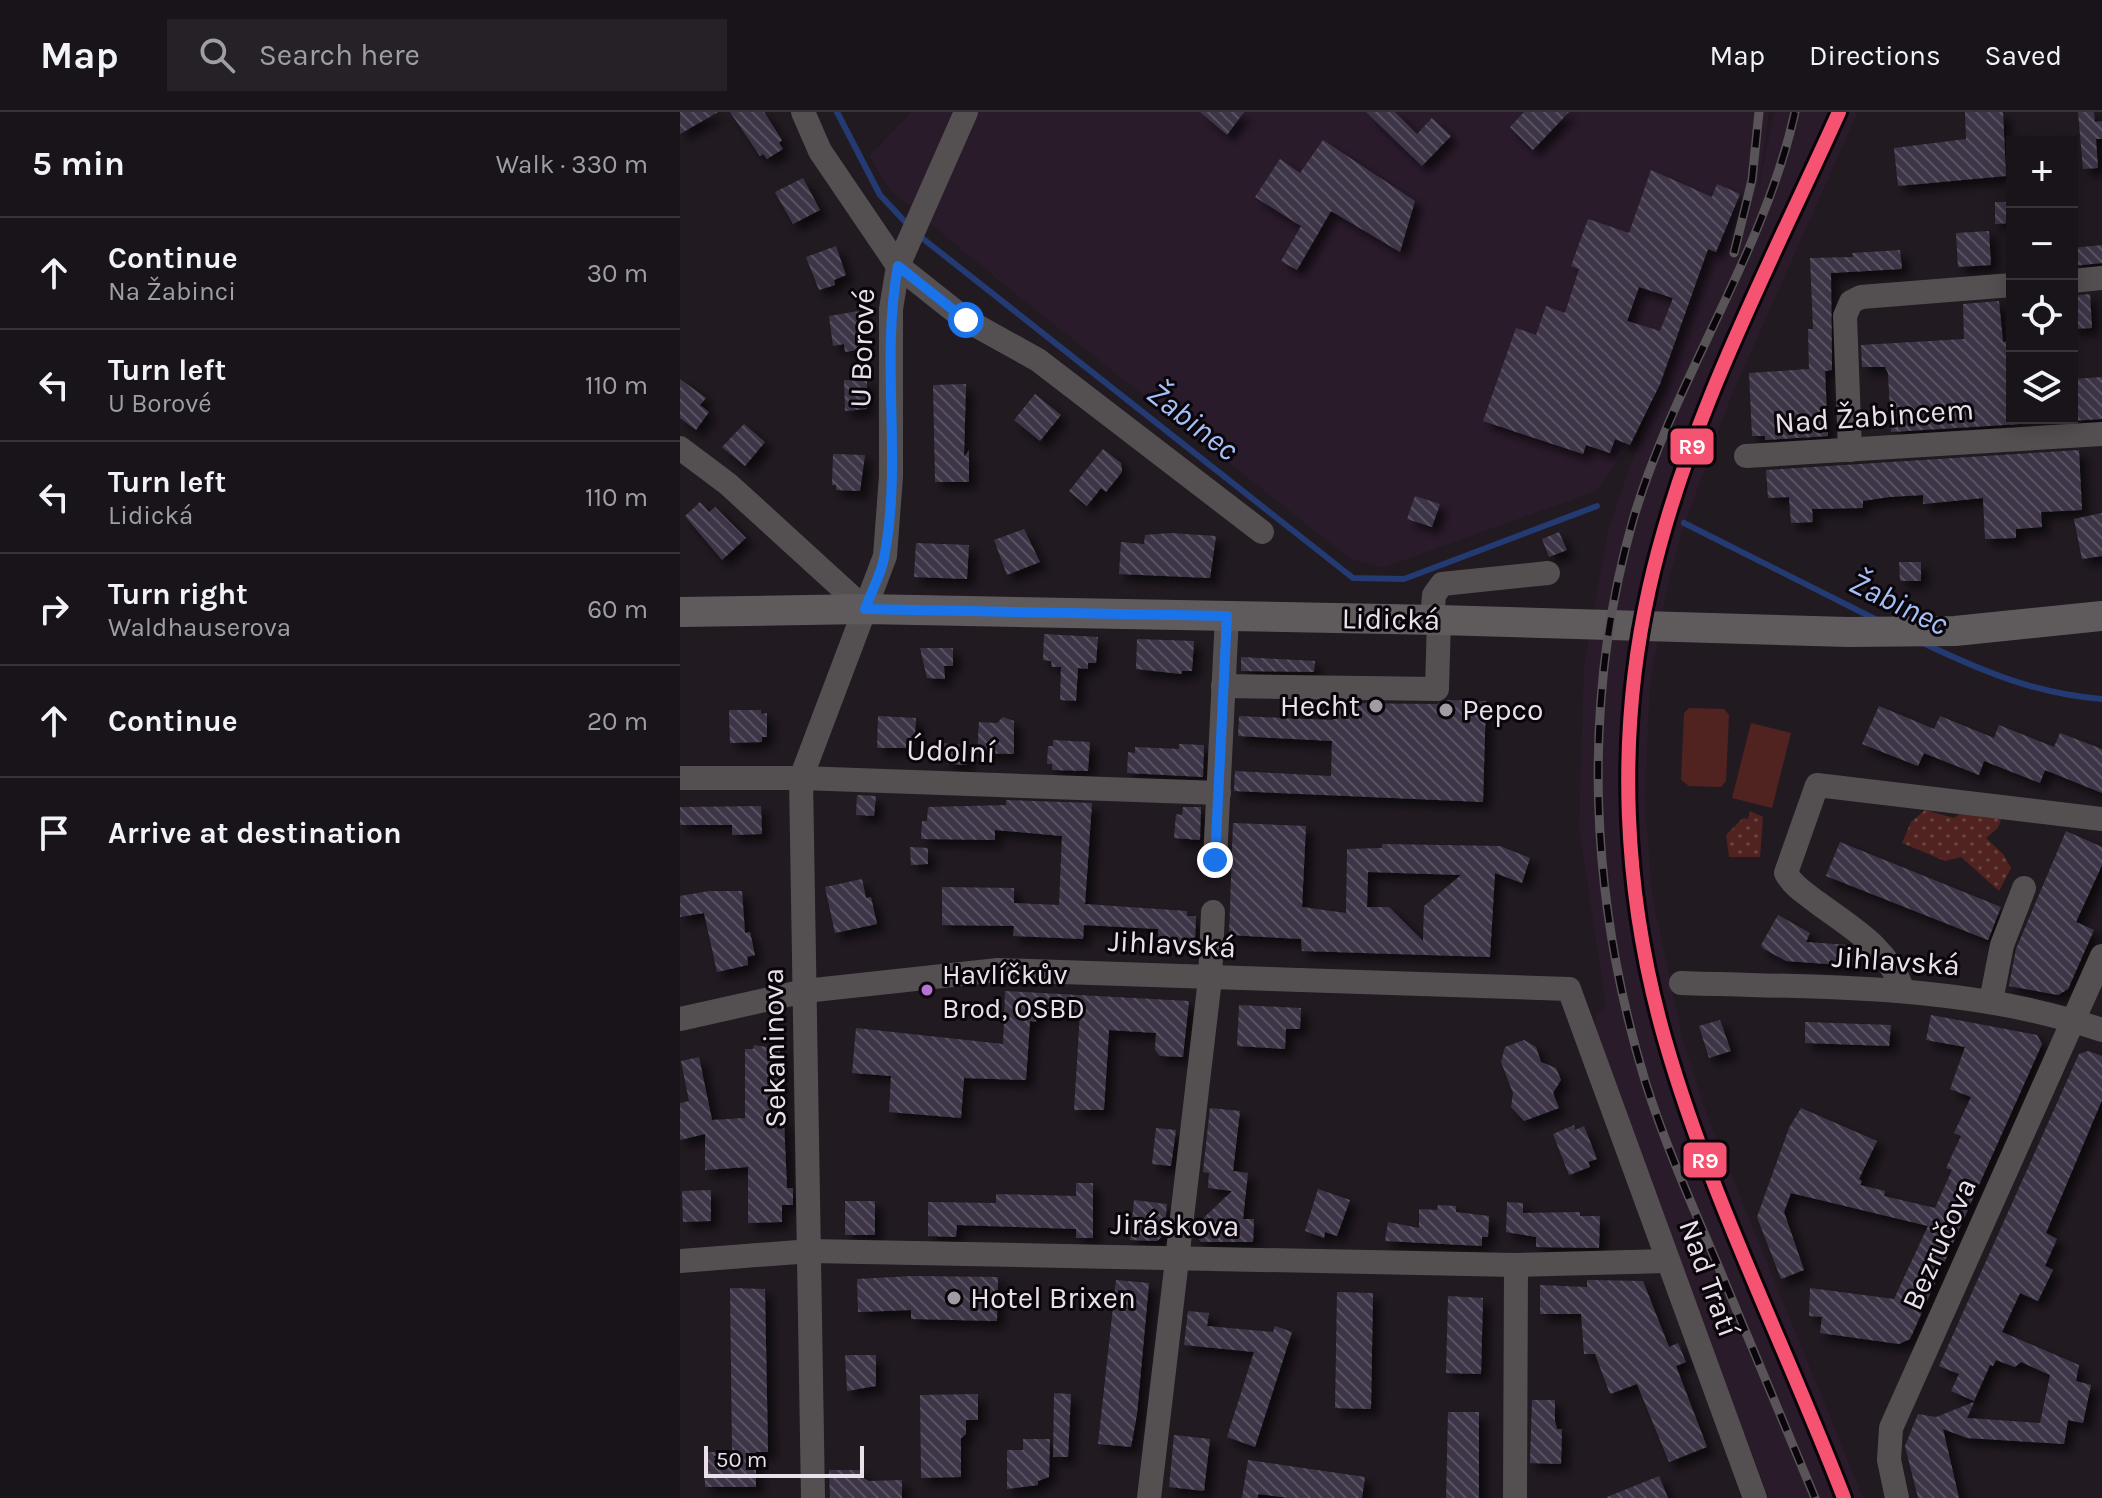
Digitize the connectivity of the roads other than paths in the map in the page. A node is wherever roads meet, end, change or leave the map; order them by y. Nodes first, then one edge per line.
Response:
1 (803, 112) edge
2 (966, 112) edge
3 (903, 255) junction
4 (2102, 278) edge
5 (2078, 280) edge
6 (2006, 285) edge
7 (2102, 434) edge
8 (680, 448) edge
9 (1850, 450) junction
10 (1746, 456) dead end
11 (1262, 532) dead end
12 (1548, 573) dead end
13 (865, 609) junction
14 (680, 612) edge
15 (1227, 616) junction
16 (2102, 616) edge
17 (1436, 620) junction
18 (1223, 686) junction
19 (680, 778) edge
20 (801, 778) junction
21 (1219, 793) junction
22 (2102, 819) edge
23 (1215, 860) dead end
24 (2024, 888) dead end
25 (1213, 912) dead end
26 (2102, 956) edge
27 (1210, 979) junction
28 (1681, 983) dead end
29 (1569, 989) joint
30 (1903, 990) junction
31 (805, 991) junction
32 (1991, 1001) junction
33 (680, 1019) edge
34 (2074, 1021) junction
35 (2102, 1030) edge
36 (811, 1251) junction
37 (1176, 1257) junction
38 (680, 1261) edge
39 (1668, 1261) junction
40 (1516, 1265) junction
41 (813, 1498) edge
42 (1149, 1498) edge
43 (1515, 1498) edge
44 (1755, 1498) edge
45 (1897, 1498) edge

1 - 3 street, U Borové
2 - 3 street
3 - 11 street
3 - 13 street, U Borové
4 - 5 street
6 - 9 street
7 - 9 street, Nad Žabincem
8 - 13 street
9 - 10 street, Nad Žabincem
12 - 17 street
13 - 14 main road, Lidická
13 - 15 main road, Lidická
13 - 20 street, Sekaninova
15 - 17 main road, Lidická
15 - 18 street
16 - 17 main road, Lidická
17 - 18 street
18 - 21 street
19 - 20 street, Údolní
20 - 21 street, Údolní
20 - 31 street, Sekaninova
21 - 23 street
22 - 30 street
24 - 32 street
25 - 27 street
26 - 34 street, Bezručova
27 - 29 street, Jihlavská
27 - 31 street, Jihlavská
27 - 37 street
28 - 30 street, Jihlavská
29 - 39 street, Nad Tratí
30 - 32 street, Jihlavská
31 - 33 street, Jihlavská
31 - 36 street, Sekaninova
32 - 34 street, Jihlavská
34 - 35 street, Jihlavská
34 - 45 street, Bezručova
36 - 37 street, Jiráskova
36 - 38 street, Jiráskova
36 - 41 street, Sekaninova
37 - 40 street, Jiráskova
37 - 42 street
39 - 40 street, Jiráskova
39 - 44 street, Nad Tratí
40 - 43 street

